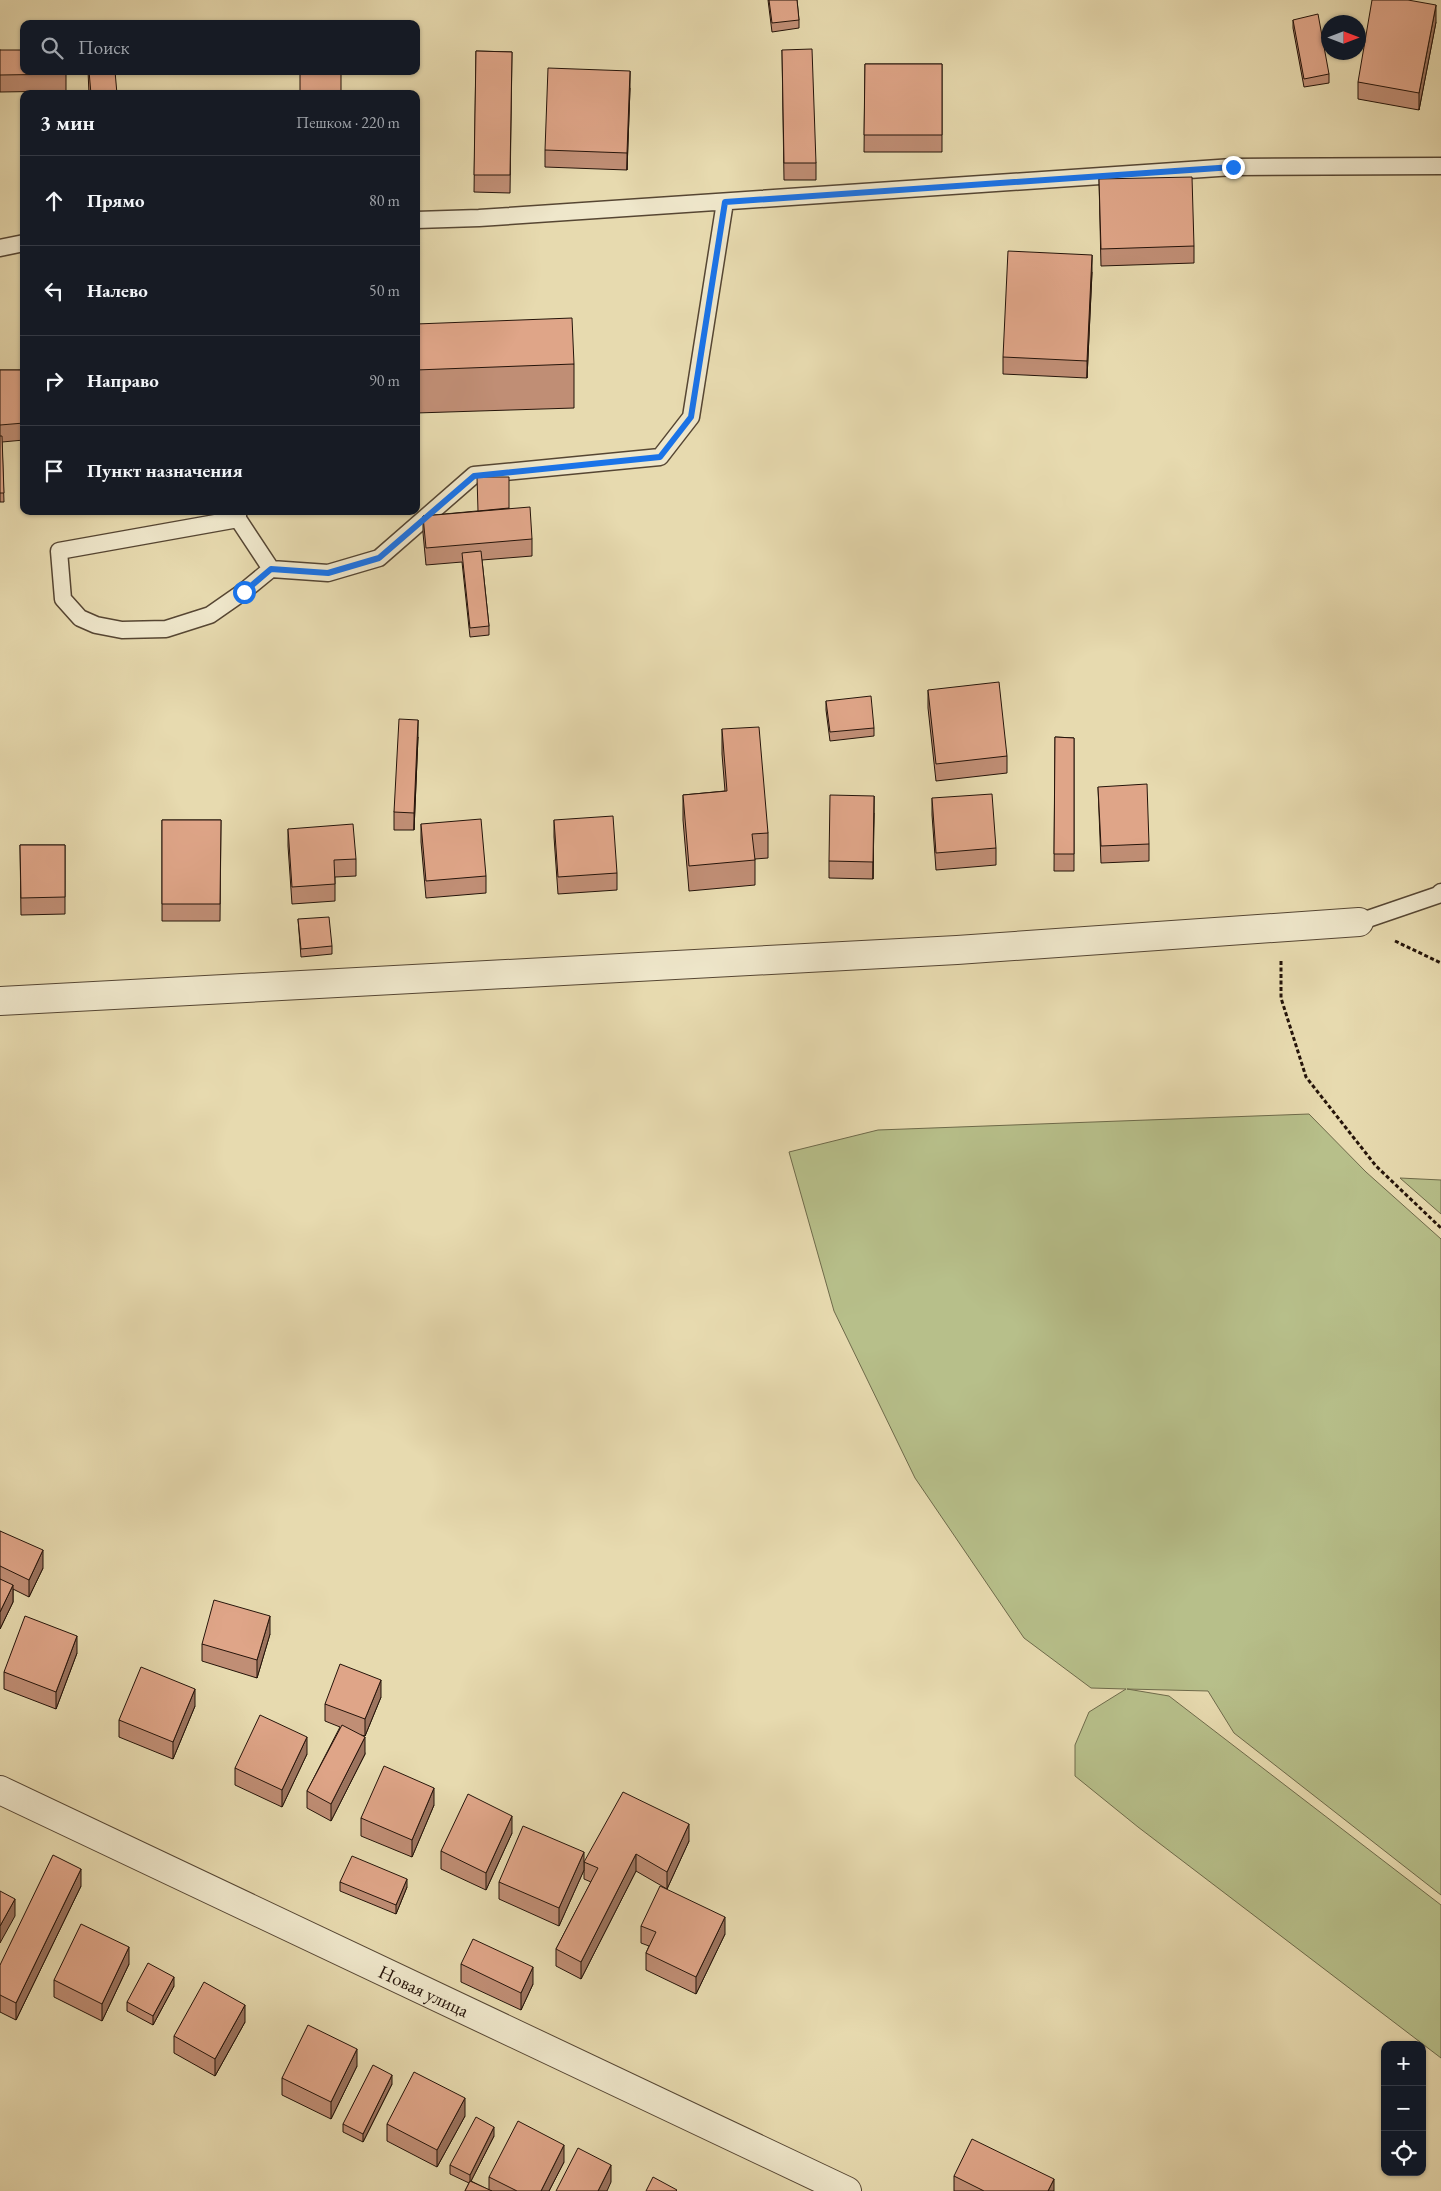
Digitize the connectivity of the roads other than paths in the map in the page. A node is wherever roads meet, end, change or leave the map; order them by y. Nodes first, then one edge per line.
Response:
1 (1441, 166) edge
2 (725, 202) junction
3 (420, 220) edge
4 (20, 245) edge
5 (0, 248) edge
6 (238, 515) edge
7 (271, 569) junction
8 (1441, 892) edge
9 (1359, 922) joint
10 (0, 1000) edge
11 (0, 1790) edge
12 (847, 2191) edge

1 - 2 lane
2 - 3 lane
2 - 7 lane
4 - 5 lane
6 - 7 lane
6 - 7 lane
8 - 9 lane
9 - 10 street
11 - 12 street, Новая улица

